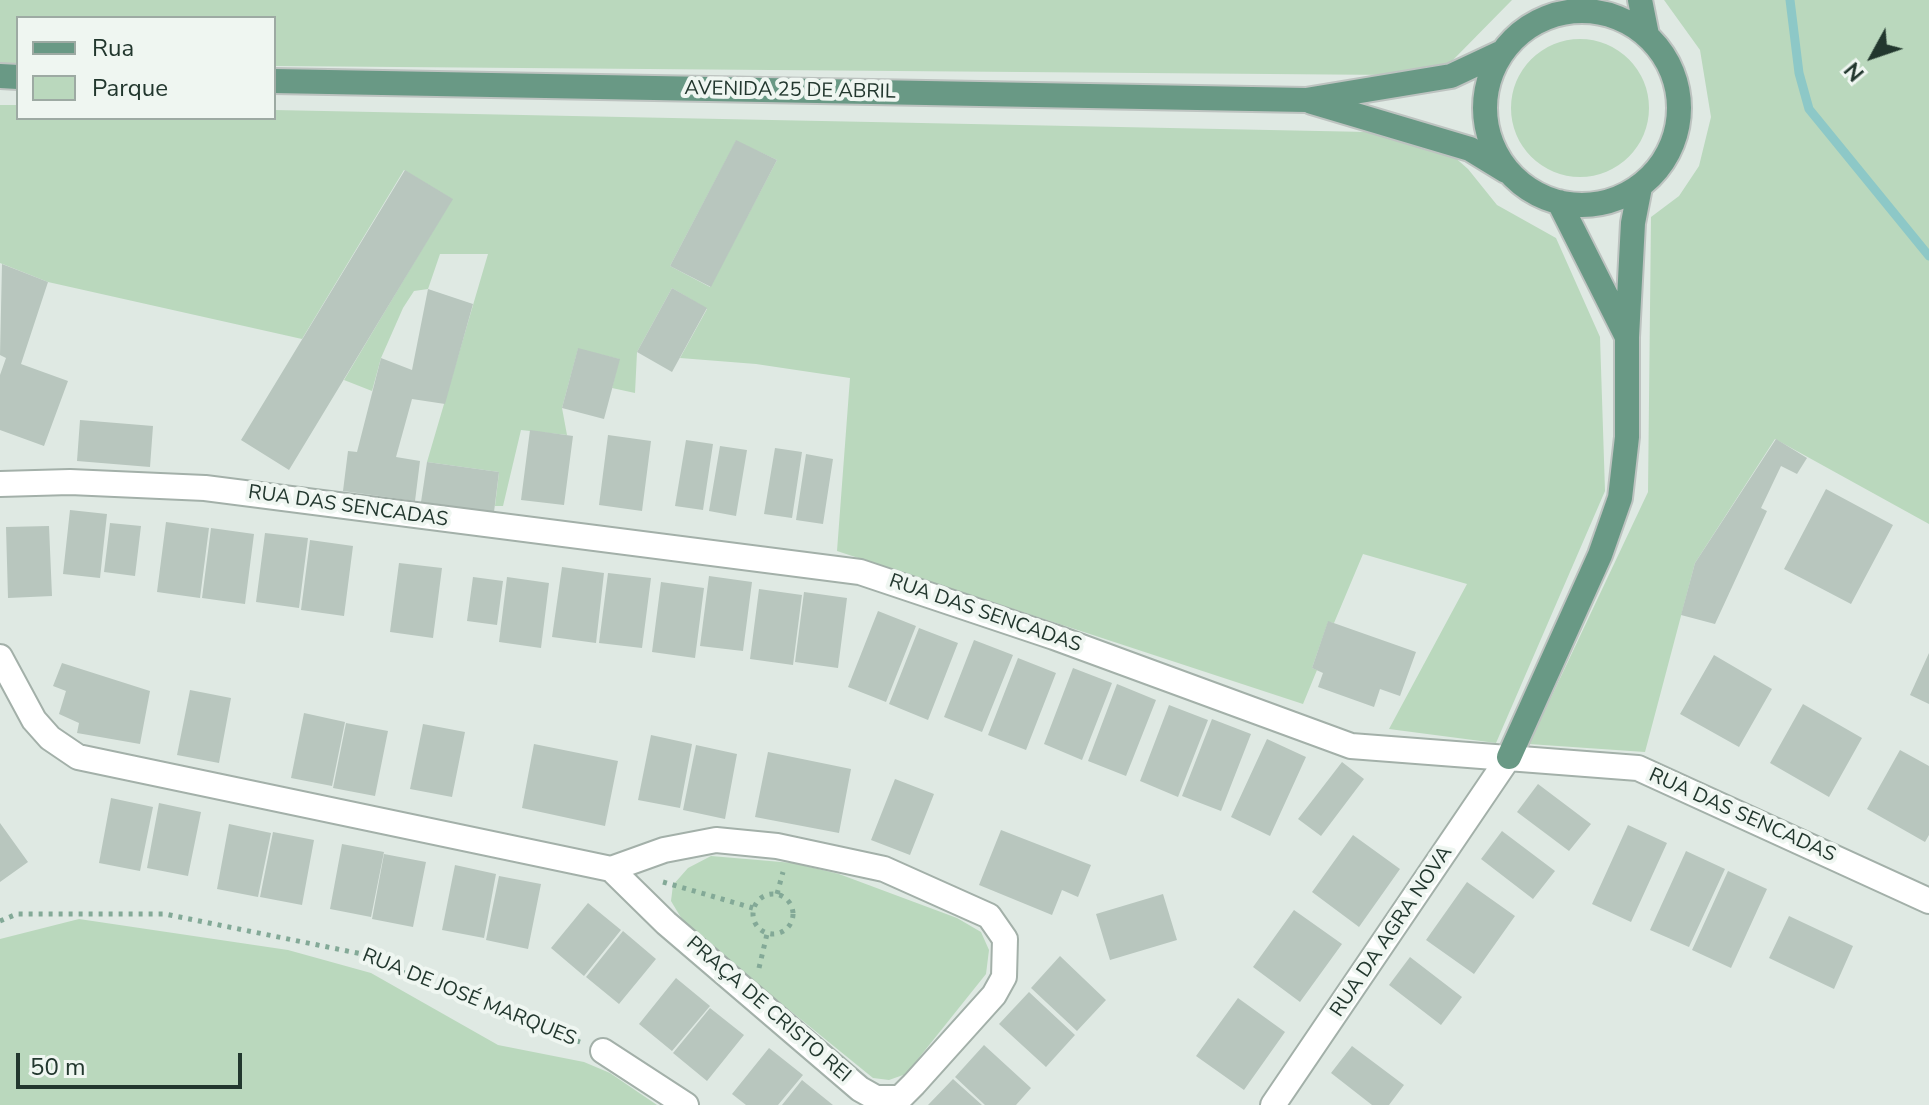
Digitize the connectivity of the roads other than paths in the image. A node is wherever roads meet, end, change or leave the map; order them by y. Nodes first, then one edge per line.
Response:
1 (1540, 0) edge
2 (1640, 0) edge
3 (1647, 35) junction
4 (1507, 45) junction
5 (276, 81) edge
6 (1306, 100) junction
7 (1511, 174) junction
8 (1640, 187) junction
9 (1559, 202) junction
10 (1627, 337) junction
11 (0, 484) edge
12 (0, 657) edge
13 (1509, 757) junction
14 (611, 869) junction
15 (1929, 901) edge
16 (603, 1051) road end
17 (686, 1105) edge
18 (1273, 1105) edge

1 - 4 main road, AVENIDA 25 DE ABRIL
2 - 3 main road, AVENIDA 25 DE ABRIL
3 - 4 main road, AVENIDA 25 DE ABRIL
3 - 8 main road, AVENIDA 25 DE ABRIL
4 - 6 main road, AVENIDA 25 DE ABRIL
4 - 7 main road, AVENIDA 25 DE ABRIL
5 - 6 main road, AVENIDA 25 DE ABRIL
6 - 7 main road, AVENIDA 25 DE ABRIL
7 - 9 main road, AVENIDA 25 DE ABRIL
8 - 9 main road, AVENIDA 25 DE ABRIL
8 - 10 main road
9 - 10 main road
10 - 13 main road
11 - 13 street, RUA DAS SENCADAS
12 - 14 street
13 - 15 street, RUA DAS SENCADAS
13 - 18 street, RUA DA AGRA NOVA
14 - 14 street, PRAÇA DE CRISTO REI
16 - 17 street

